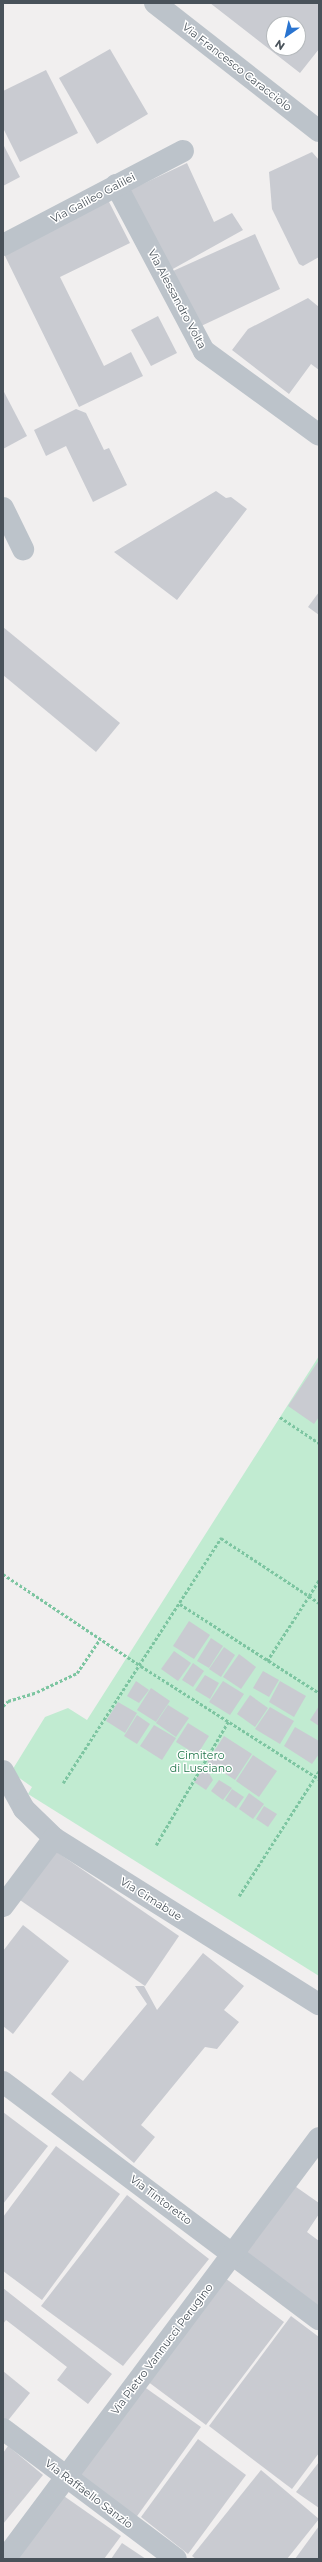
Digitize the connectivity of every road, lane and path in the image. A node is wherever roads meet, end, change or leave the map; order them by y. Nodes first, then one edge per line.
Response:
1 (155, 3) edge
2 (319, 131) edge
3 (182, 151) dead end
4 (116, 185) junction
5 (3, 245) edge
6 (319, 435) edge
7 (3, 508) edge
8 (23, 549) dead end
9 (280, 1417) dead end
10 (319, 1443) edge
11 (3, 1574) edge
12 (319, 1580) edge
13 (309, 1596) junction
14 (319, 1603) edge
15 (180, 1604) junction
16 (100, 1639) junction
17 (267, 1661) junction
18 (140, 1666) junction
19 (319, 1693) edge
20 (3, 1706) edge
21 (228, 1722) junction
22 (319, 1771) edge
23 (3, 1772) edge
24 (315, 1777) junction
25 (319, 1779) edge
26 (63, 1783) dead end
27 (54, 1838) junction
28 (156, 1845) dead end
29 (239, 1896) dead end
30 (3, 1906) edge
31 (319, 2004) edge
32 (3, 2082) edge
33 (319, 2138) edge
34 (232, 2254) junction
35 (319, 2319) edge
36 (3, 2429) edge
37 (66, 2476) junction
38 (5, 2559) edge
39 (176, 2559) edge

1 - 2 street, Via Francesco Caracciolo
3 - 4 street, Via Galileo Galilei
4 - 5 street, Via Galileo Galilei
4 - 6 street, Via Alessandro Volta
7 - 8 street
9 - 10 path
11 - 16 path
12 - 13 path
13 - 14 path
13 - 15 path
13 - 17 path
15 - 17 path
15 - 18 path
16 - 18 path
16 - 20 path
17 - 19 path
18 - 21 path
18 - 26 path
21 - 24 path
21 - 28 path
22 - 24 path
23 - 27 street, Via Cimabue
24 - 25 path
24 - 29 path
27 - 30 street
27 - 31 street, Via Cimabue
32 - 34 street, Via Tintoretto
33 - 34 street, Via Pietro Vannucci Perugino
34 - 35 street, Via Tintoretto
34 - 37 street, Via Pietro Vannucci Perugino
36 - 37 street, Via Raffaello Sanzio
37 - 38 street, Via Pietro Vannucci Perugino
37 - 39 street, Via Raffaello Sanzio

